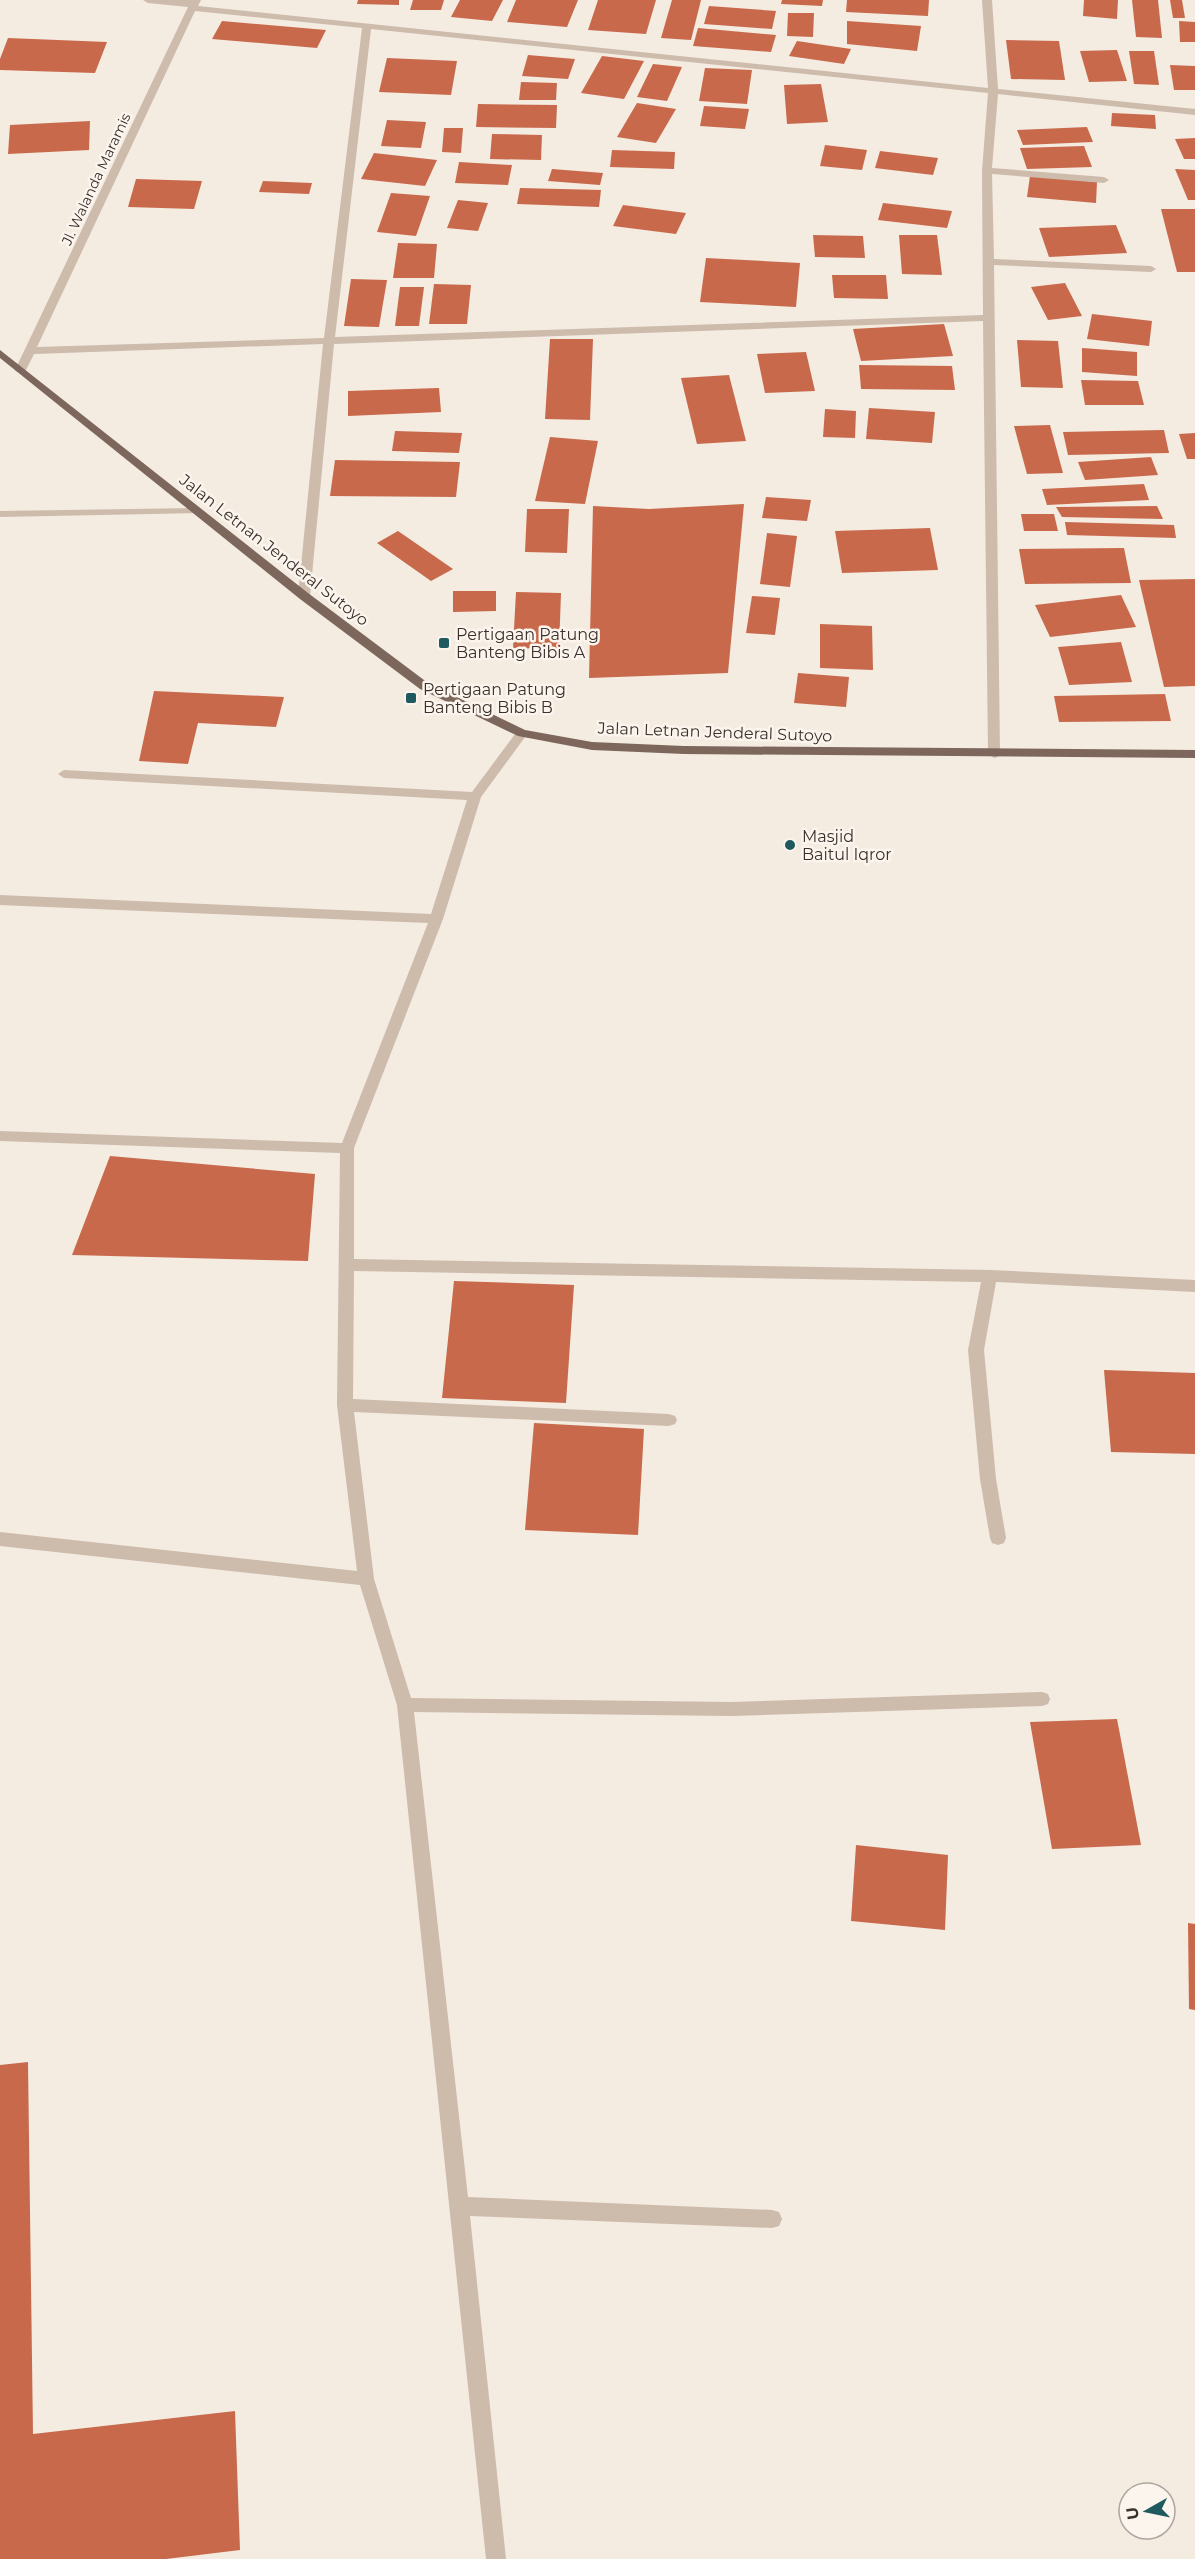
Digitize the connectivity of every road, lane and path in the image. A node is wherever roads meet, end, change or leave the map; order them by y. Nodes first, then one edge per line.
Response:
1 (148, 0) edge
2 (987, 0) edge
3 (194, 4) edge
4 (367, 25) junction
5 (993, 91) junction
6 (1195, 112) edge
7 (987, 171) junction
8 (1104, 180) dead end
9 (989, 262) junction
10 (1151, 269) dead end
11 (988, 318) junction
12 (329, 339) junction
13 (30, 351) junction
14 (0, 354) edge
15 (21, 370) junction
16 (197, 511) junction
17 (0, 514) edge
18 (304, 596) junction
19 (522, 733) junction
20 (994, 754) junction
21 (1195, 754) edge
22 (64, 774) dead end
23 (475, 796) junction
24 (0, 900) edge
25 (436, 918) junction
26 (0, 1136) edge
27 (347, 1148) junction
28 (346, 1265) junction
29 (990, 1276) junction
30 (1195, 1286) edge
31 (345, 1405) junction
32 (669, 1420) dead end
33 (998, 1538) dead end
34 (0, 1539) edge
35 (366, 1579) junction
36 (1042, 1699) dead end
37 (405, 1705) junction
38 (458, 2206) junction
39 (772, 2219) dead end
40 (496, 2559) edge

1 - 3 street
2 - 5 street
3 - 4 street
3 - 13 street, Jl. Walanda Maramis
4 - 5 street
4 - 12 street
5 - 6 street
5 - 7 street
7 - 8 street
7 - 9 street
9 - 10 street
9 - 11 street
11 - 12 street
11 - 20 street
12 - 13 street
12 - 18 street
13 - 15 street, Jl. Walanda Maramis
14 - 15 main road, Jalan Letnan Jenderal Sutoyo
15 - 16 main road, Jalan Letnan Jenderal Sutoyo
16 - 17 street
16 - 18 main road, Jalan Letnan Jenderal Sutoyo
18 - 19 main road, Jalan Letnan Jenderal Sutoyo
19 - 20 main road, Jalan Letnan Jenderal Sutoyo
19 - 23 street
20 - 21 main road, Jalan Letnan Jenderal Sutoyo
22 - 23 street
23 - 25 street
24 - 25 street
25 - 27 street
26 - 27 street
27 - 28 street
28 - 29 street
28 - 31 street
29 - 30 street
29 - 33 street
31 - 32 street
31 - 35 street
34 - 35 street
35 - 37 street
36 - 37 street
37 - 38 street
38 - 39 street
38 - 40 street

